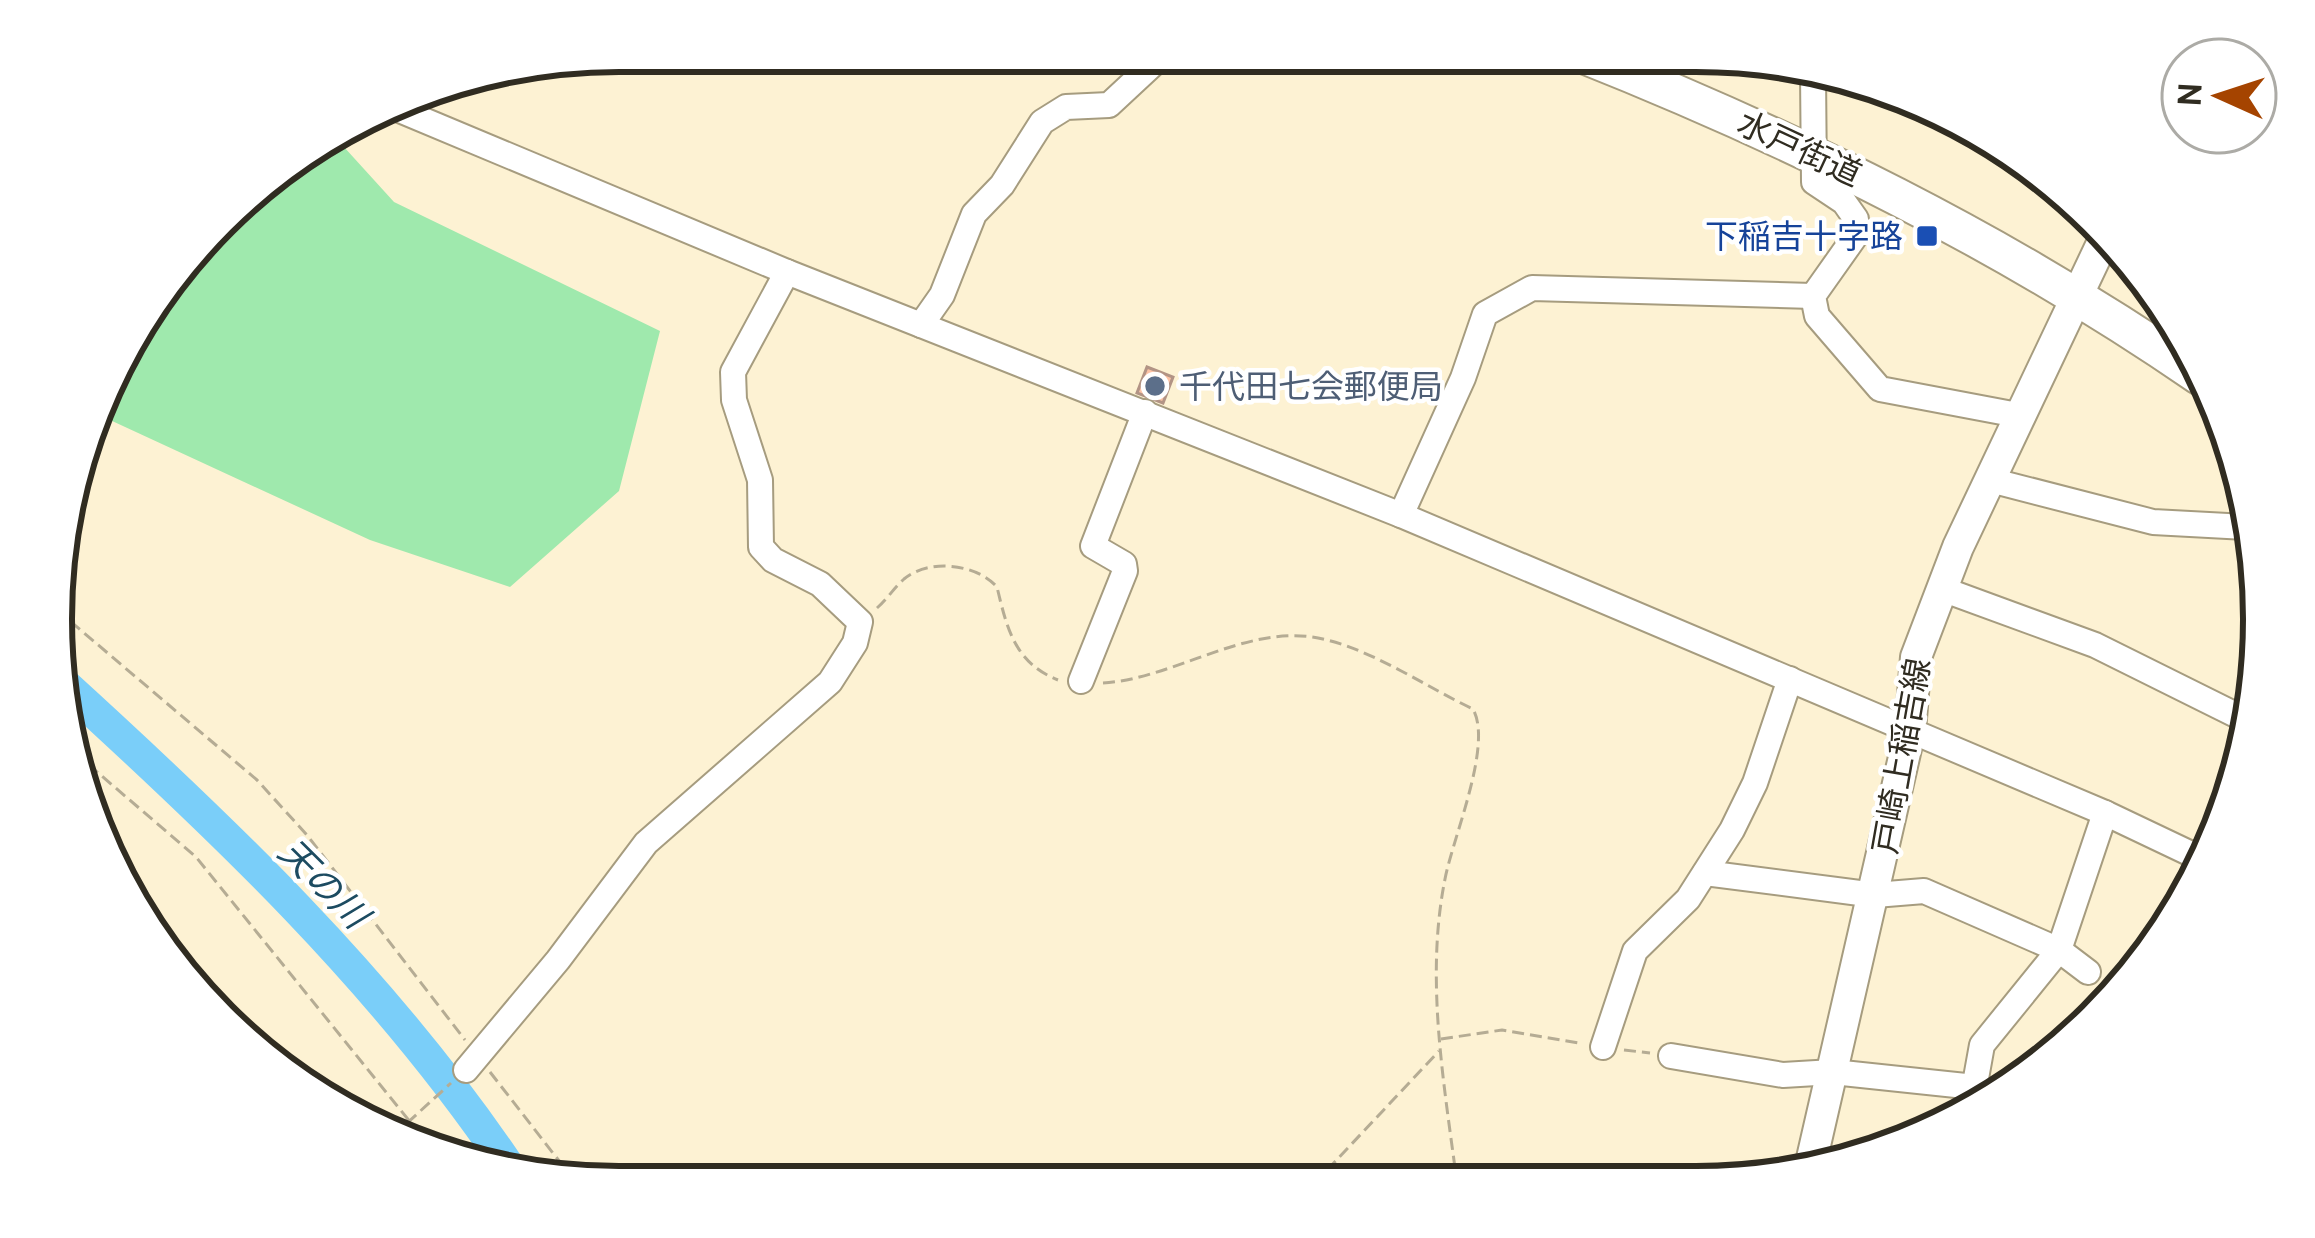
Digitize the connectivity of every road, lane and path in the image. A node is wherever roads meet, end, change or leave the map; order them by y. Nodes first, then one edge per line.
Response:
1 (1144, 72) edge
2 (1623, 72) edge
3 (1813, 85) edge
4 (410, 114) edge
5 (1811, 152) junction
6 (2100, 251) edge
7 (787, 272) junction
8 (1814, 296) junction
9 (2080, 298) junction
10 (921, 325) junction
11 (2179, 363) edge
12 (1145, 412) junction
13 (2024, 416) junction
14 (1990, 480) junction
15 (1401, 514) junction
16 (2234, 525) edge
17 (1942, 589) junction
18 (860, 622) junction
19 (72, 623) edge
20 (1790, 680) junction
21 (1081, 682) junction
22 (2234, 714) edge
23 (1910, 731) junction
24 (93, 769) edge
25 (2105, 813) junction
26 (2190, 854) edge
27 (1705, 873) junction
28 (1875, 895) junction
29 (2059, 950) junction
30 (2088, 972) dead end
31 (1439, 1040) junction
32 (1603, 1047) junction
33 (1440, 1049) junction
34 (1671, 1055) joint
35 (472, 1064) junction
36 (1833, 1072) junction
37 (1975, 1089) edge
38 (1964, 1095) edge
39 (410, 1120) junction
40 (407, 1123) edge
41 (414, 1126) edge
42 (1813, 1153) edge
43 (558, 1162) edge
44 (1332, 1166) edge
45 (1455, 1166) edge

1 - 10 street
2 - 5 highway, 水戸街道
3 - 5 street
4 - 7 street
5 - 8 street
5 - 9 highway, 水戸街道
6 - 9 main road, 戸崎上稲吉線
7 - 10 street
7 - 18 street
8 - 13 street
8 - 15 street
9 - 11 highway, 水戸街道
9 - 13 main road, 戸崎上稲吉線
10 - 12 street
12 - 15 street
12 - 21 street
13 - 14 main road, 戸崎上稲吉線
14 - 16 street
14 - 17 main road, 戸崎上稲吉線
15 - 20 street
17 - 22 street
17 - 23 main road, 戸崎上稲吉線
18 - 21 path
18 - 35 street
19 - 35 path
20 - 23 street
20 - 27 street
21 - 31 path
23 - 25 street
23 - 28 main road, 戸崎上稲吉線
24 - 39 path
25 - 26 street
25 - 29 street
27 - 28 street
27 - 32 street
28 - 29 street
28 - 36 main road, 戸崎上稲吉線
29 - 30 street
29 - 37 street
31 - 32 path
31 - 33 path
32 - 34 path
33 - 44 path
33 - 45 path
34 - 36 street
35 - 39 path
35 - 43 path
36 - 38 street
36 - 42 main road, 戸崎上稲吉線
39 - 40 path
39 - 41 path

